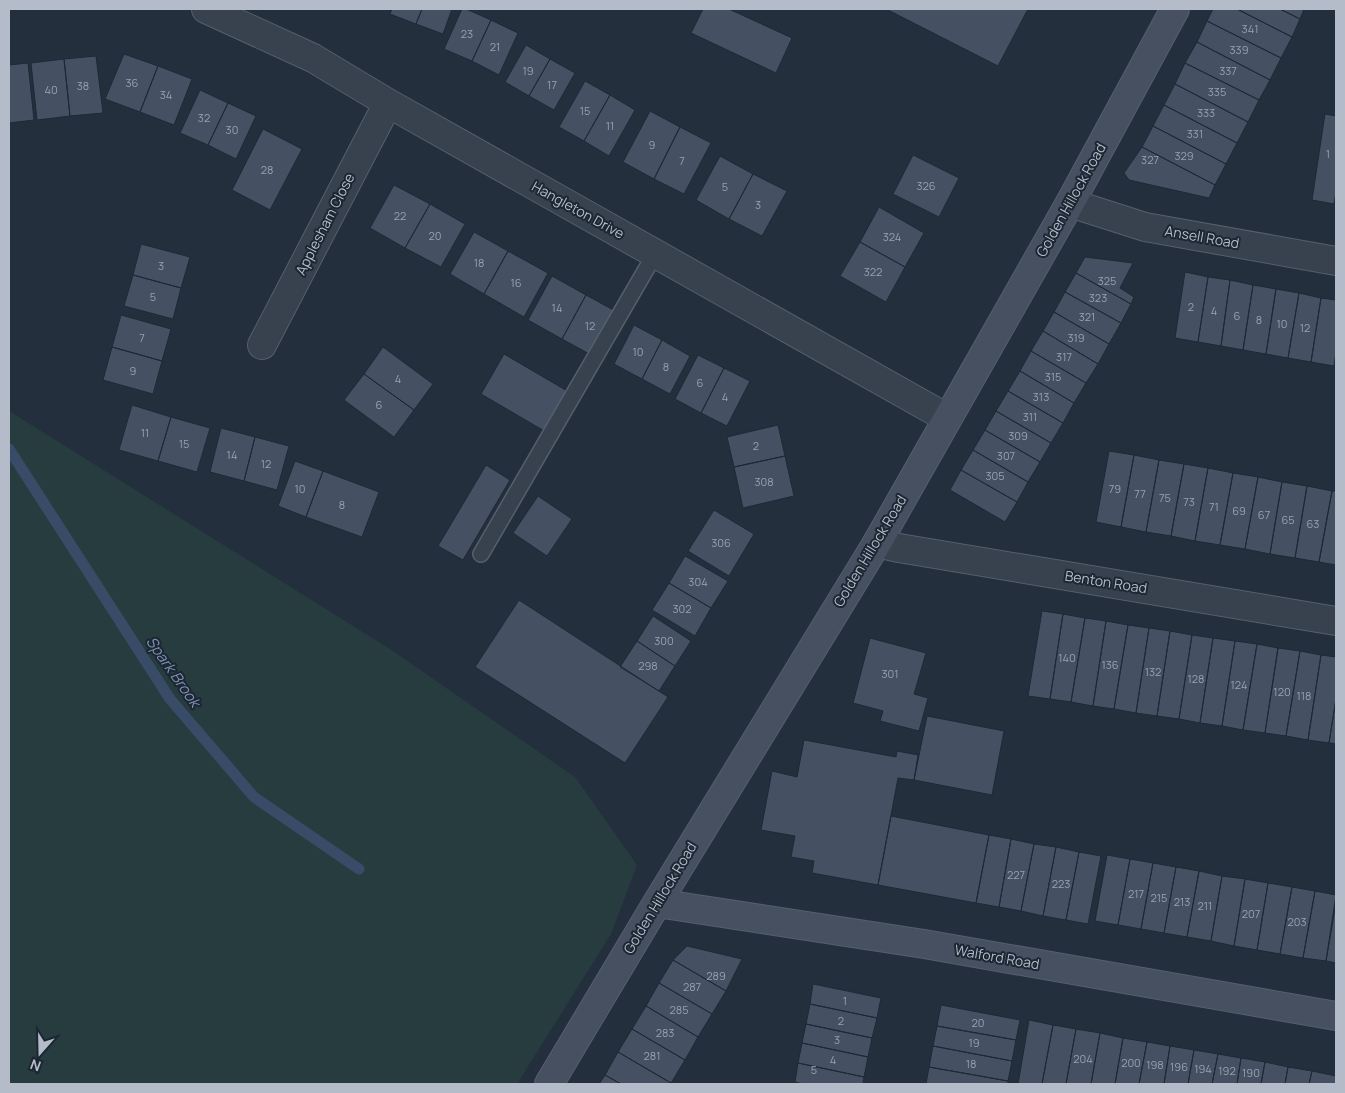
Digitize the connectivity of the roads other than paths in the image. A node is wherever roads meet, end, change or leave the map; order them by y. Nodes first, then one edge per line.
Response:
1 (206, 9) edge
2 (1175, 9) edge
3 (388, 103) junction
4 (1070, 203) junction
5 (656, 254) junction
6 (1336, 261) edge
7 (262, 345) dead end
8 (947, 418) junction
9 (876, 543) junction
10 (481, 554) dead end
11 (1336, 621) edge
12 (657, 903) junction
13 (1336, 1016) edge
14 (549, 1084) edge

1 - 3 street, Hangleton Drive
2 - 4 main road, Golden Hillock Road
3 - 5 street, Hangleton Drive
3 - 7 street, Applesham Close
4 - 6 street, Ansell Road
4 - 8 main road, Golden Hillock Road
5 - 8 street, Hangleton Drive
5 - 10 lane
8 - 9 main road, Golden Hillock Road
9 - 11 street, Benton Road
9 - 12 main road, Golden Hillock Road
12 - 13 main road, Walford Road
12 - 14 main road, Golden Hillock Road

